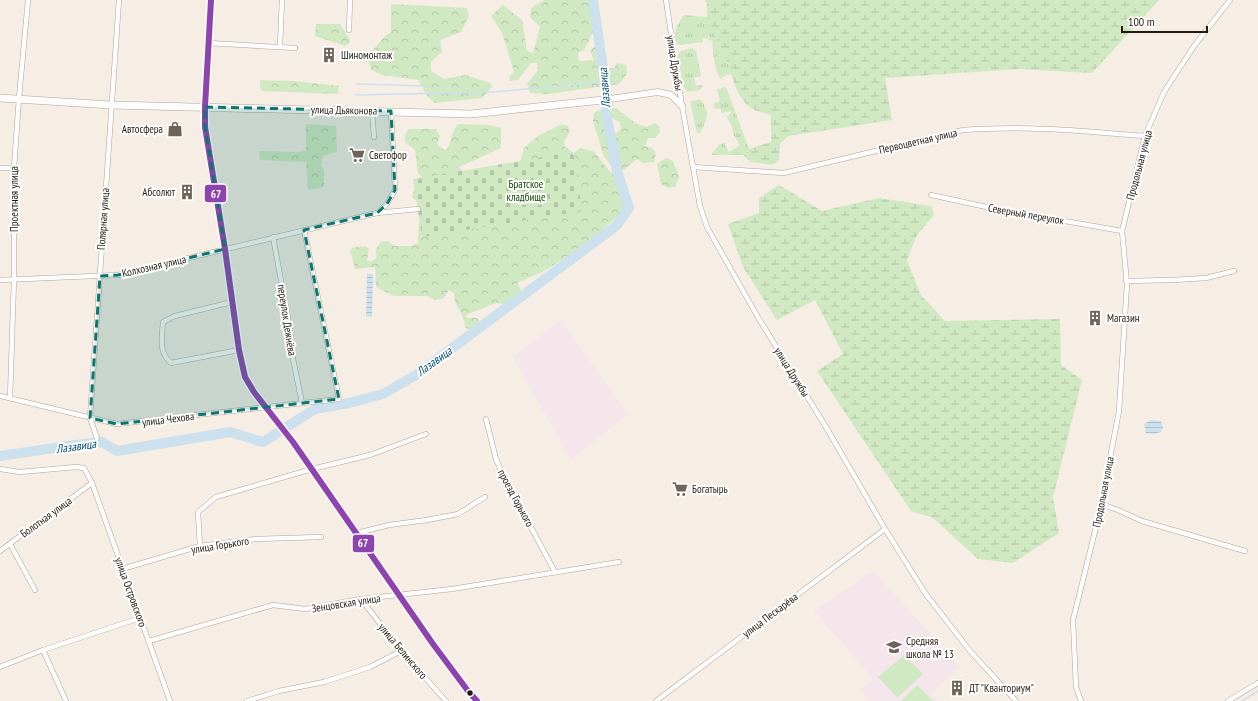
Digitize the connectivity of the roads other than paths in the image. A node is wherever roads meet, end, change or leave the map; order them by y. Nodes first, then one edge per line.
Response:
1 (28, 0) edge
2 (119, 0) edge
3 (211, 0) edge
4 (282, 0) edge
5 (350, 0) edge
6 (666, 0) edge
7 (1230, 0) edge
8 (349, 30) dead end
9 (208, 43) junction
10 (280, 46) junction
11 (295, 48) dead end
12 (0, 98) edge
13 (19, 98) junction
14 (603, 100) joint
15 (111, 105) junction
16 (682, 106) junction
17 (205, 107) junction
18 (372, 111) junction
19 (391, 111) junction
20 (1145, 136) junction
21 (374, 137) dead end
22 (693, 167) junction
23 (0, 168) edge
24 (14, 168) junction
25 (931, 195) dead end
26 (418, 209) dead end
27 (377, 213) junction
28 (304, 230) junction
29 (1122, 231) junction
30 (273, 237) junction
31 (226, 249) junction
32 (1234, 271) dead end
33 (100, 276) junction
34 (14, 279) junction
35 (0, 280) edge
36 (1126, 281) junction
37 (232, 302) junction
38 (240, 350) junction
39 (0, 396) edge
40 (10, 398) junction
41 (302, 403) junction
42 (265, 407) junction
43 (90, 418) junction
44 (486, 419) dead end
45 (426, 434) dead end
46 (97, 438) dead end
47 (0, 469) edge
48 (312, 469) junction
49 (92, 483) junction
50 (485, 497) dead end
51 (1102, 504) junction
52 (885, 530) junction
53 (356, 533) junction
54 (321, 536) dead end
55 (10, 544) junction
56 (200, 546) junction
57 (0, 551) edge
58 (1245, 551) dead end
59 (619, 562) dead end
60 (122, 569) junction
61 (556, 572) junction
62 (35, 590) dead end
63 (398, 595) junction
64 (361, 600) junction
65 (140, 618) junction
66 (149, 641) junction
67 (43, 650) junction
68 (401, 651) junction
69 (0, 667) edge
70 (1258, 683) edge
71 (66, 701) edge
72 (170, 701) edge
73 (247, 701) edge
74 (446, 701) edge
75 (477, 701) edge
76 (656, 701) edge
77 (1016, 701) edge
78 (1081, 701) edge
79 (1228, 701) edge

1 - 13 street, Проектная улица
2 - 15 street, Полярная улица
3 - 9 main road
4 - 10 street
5 - 8 street
6 - 16 street, улица Дружбы
7 - 20 street, Продольная улица
9 - 10 street
9 - 17 main road
10 - 11 street
12 - 13 main road, улица Дьяконова
13 - 15 main road, улица Дьяконова
13 - 24 street, Проектная улица
14 - 16 street, улица Дьяконова
14 - 19 main road, улица Дьяконова
15 - 17 main road, улица Дьяконова
15 - 33 street, Полярная улица
16 - 22 street, улица Дружбы
17 - 18 main road, улица Дьяконова
17 - 31 main road
18 - 19 main road, улица Дьяконова
18 - 21 street
19 - 27 street
20 - 22 street, Первоцветная улица
20 - 29 street, Продольная улица
22 - 52 street, улица Дружбы
23 - 24 street
24 - 34 street, Проектная улица
25 - 29 street, Северный переулок
26 - 27 street, Колхозная улица
27 - 28 street, Колхозная улица
28 - 30 street, Колхозная улица
28 - 41 street, улица Чехова
29 - 36 street, Продольная улица
30 - 31 street, Колхозная улица
30 - 41 street, переулок Дежнёва
31 - 33 street, Колхозная улица
31 - 37 main road
32 - 36 street
33 - 34 street, Колхозная улица
33 - 43 street, Полярная улица
34 - 35 street, Колхозная улица
34 - 40 street, Проектная улица
36 - 51 street, Продольная улица
37 - 38 main road
37 - 38 street
38 - 42 main road
39 - 40 street, улица Чехова
40 - 43 street, улица Чехова
41 - 42 street, улица Чехова
42 - 43 street, улица Чехова
42 - 48 main road
43 - 46 street, Полярная улица
44 - 61 street, проезд Горького
45 - 48 street
47 - 49 street, улица Островского
48 - 53 main road
48 - 56 street
49 - 55 street, Болотная улица
49 - 60 street, улица Островского
50 - 53 street
51 - 58 street
51 - 78 street, Продольная улица
52 - 76 street, улица Пескарёва
52 - 77 street, улица Дружбы
53 - 63 main road
54 - 56 street, улица Горького
55 - 57 street, Болотная улица
55 - 62 street
56 - 60 street, улица Горького
59 - 61 street, Зенцовская улица
60 - 65 street, улица Островского
61 - 63 street, Зенцовская улица
63 - 64 street, Зенцовская улица
63 - 75 main road
64 - 66 street, Зенцовская улица
64 - 68 street, улица Белинского
65 - 66 street, улица Островского
65 - 67 street
66 - 72 street, улица Островского
67 - 69 street
67 - 71 street
68 - 73 street
68 - 74 street, улица Белинского
70 - 79 street

